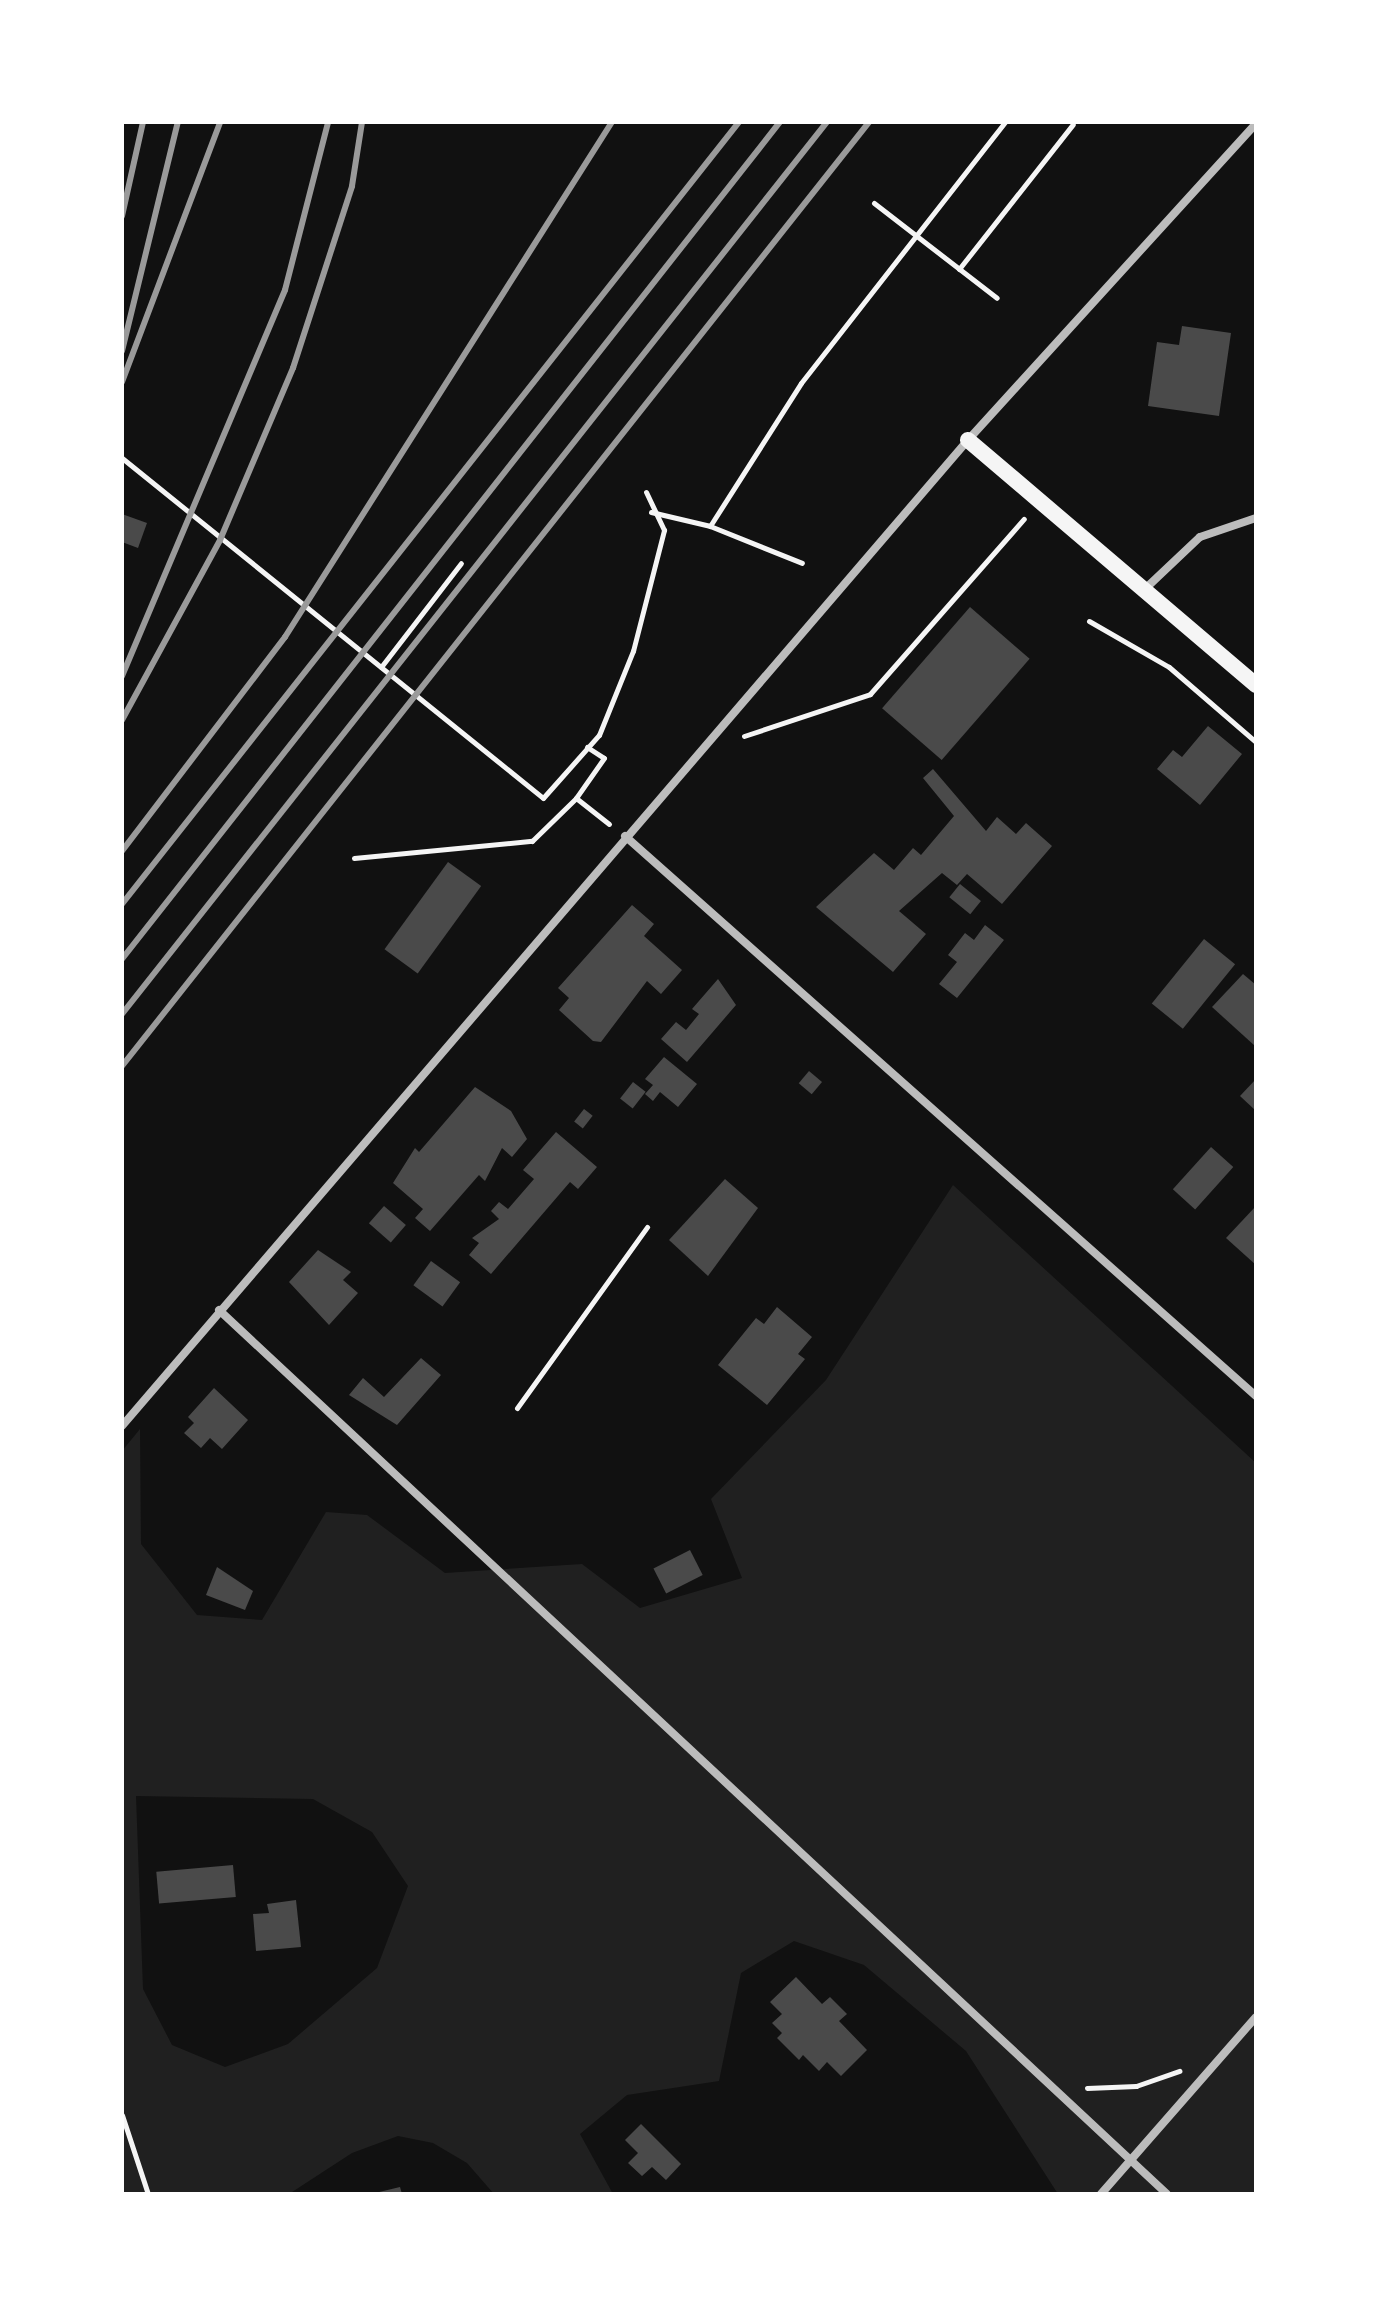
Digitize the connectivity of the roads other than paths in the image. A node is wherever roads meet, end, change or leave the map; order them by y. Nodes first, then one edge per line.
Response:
1 (1256, 124) edge
2 (968, 440) junction
3 (1256, 518) edge
4 (1146, 588) junction
5 (1256, 685) edge
6 (625, 836) junction
7 (219, 1310) junction
8 (1256, 1396) edge
9 (122, 1426) edge
10 (1256, 2017) edge
11 (1130, 2161) junction
12 (1101, 2194) edge
13 (1167, 2194) edge

1 - 2 street
2 - 4 main road
2 - 6 street
3 - 4 street
4 - 5 main road
6 - 7 street
6 - 8 street
7 - 9 street
7 - 11 street
10 - 11 street
11 - 12 street
11 - 13 street

